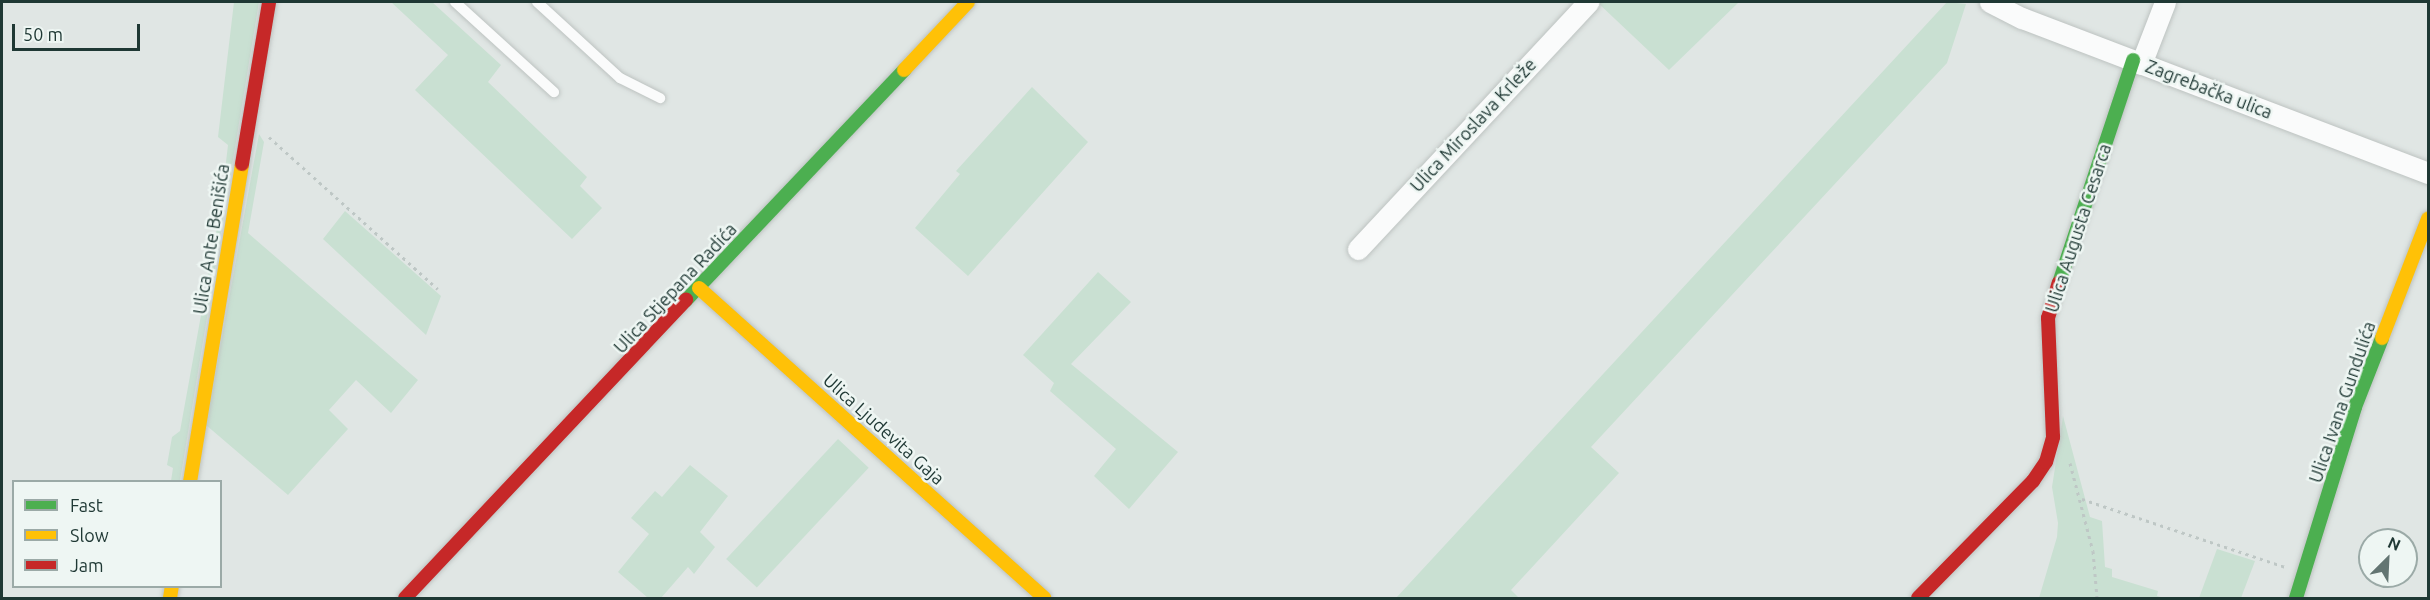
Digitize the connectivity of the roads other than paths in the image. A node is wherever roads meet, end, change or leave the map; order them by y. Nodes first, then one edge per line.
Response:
1 (269, 2) edge
2 (455, 2) edge
3 (537, 2) edge
4 (968, 2) edge
5 (1588, 2) edge
6 (1990, 2) edge
7 (2165, 2) edge
8 (2137, 62) junction
9 (554, 92) dead end
10 (660, 98) dead end
11 (2428, 173) edge
12 (2428, 219) edge
13 (1358, 249) dead end
14 (699, 288) junction
15 (190, 480) edge
16 (405, 598) edge
17 (1044, 598) edge
18 (1918, 598) edge
19 (2296, 598) edge

1 - 15 street, Ulica Ante Benišića
2 - 9 lane
3 - 10 lane
4 - 14 street, Ulica Stjepana Radića
5 - 13 street, Ulica Miroslava Krleže
6 - 8 street, Zagrebačka ulica
7 - 8 street, Ulica Augusta Cesarca
8 - 11 street, Zagrebačka ulica
8 - 18 street, Ulica Augusta Cesarca
12 - 19 street, Ulica Ivana Gundulića
14 - 16 street, Ulica Stjepana Radića
14 - 17 street, Ulica Ljudevita Gaja

